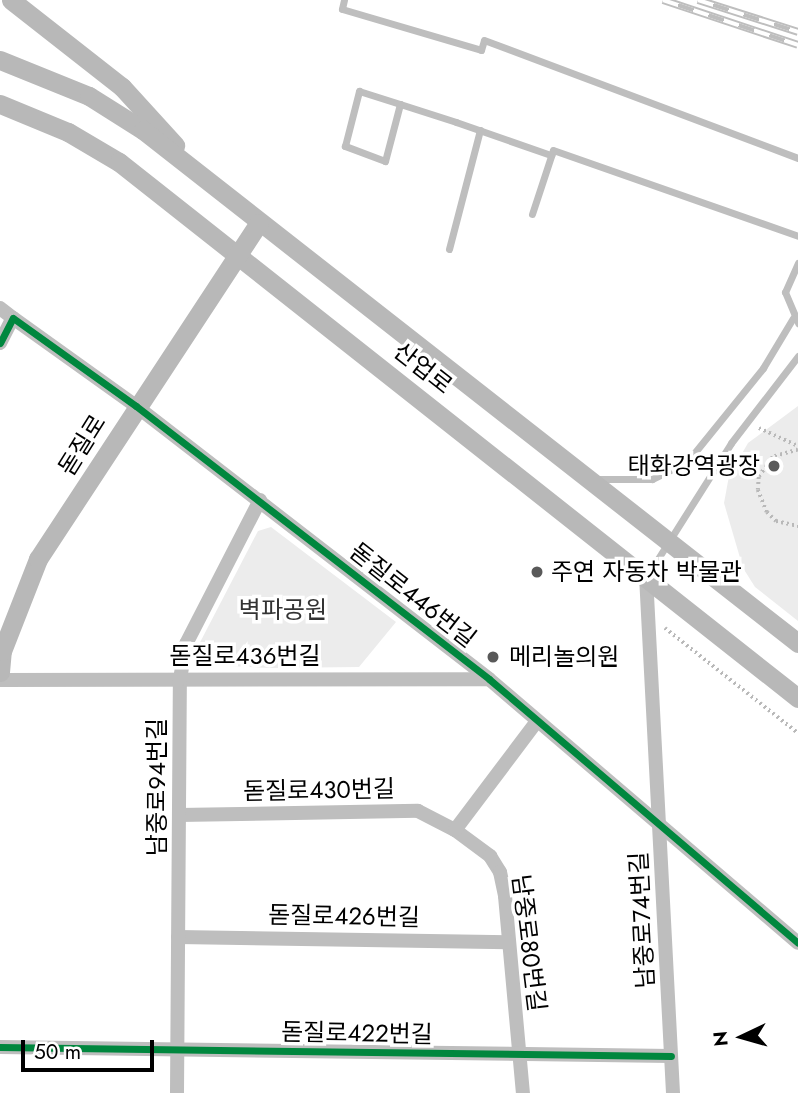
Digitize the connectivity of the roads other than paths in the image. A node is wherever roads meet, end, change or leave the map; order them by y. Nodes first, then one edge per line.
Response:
1 (11, 0) edge
2 (344, 0) edge
3 (0, 60) edge
4 (0, 104) edge
5 (400, 104) junction
6 (480, 131) junction
7 (551, 155) junction
8 (798, 158) edge
9 (194, 171) junction
10 (532, 214) dead end
11 (259, 223) junction
12 (798, 236) edge
13 (449, 249) dead end
14 (238, 255) junction
15 (798, 262) edge
16 (0, 308) edge
17 (13, 318) junction
18 (795, 320) edge
19 (0, 343) edge
20 (798, 356) edge
21 (135, 406) junction
22 (583, 475) junction
23 (260, 499) junction
24 (669, 541) junction
25 (646, 576) junction
26 (798, 643) edge
27 (0, 672) edge
28 (180, 679) junction
29 (489, 679) junction
30 (0, 680) edge
31 (798, 698) edge
32 (537, 720) junction
33 (179, 815) junction
34 (660, 824) junction
35 (455, 830) junction
36 (178, 937) junction
37 (509, 942) junction
38 (798, 943) edge
39 (0, 1046) edge
40 (177, 1050) junction
41 (519, 1055) junction
42 (671, 1056) junction
43 (177, 1093) edge
44 (523, 1093) edge
45 (674, 1093) edge

1 - 9 main road
2 - 8 lane
3 - 9 main road, 산업로
4 - 14 main road, 산업로
5 - 5 lane
5 - 6 lane
6 - 7 lane
6 - 13 lane
7 - 10 lane
7 - 12 lane
9 - 11 main road, 산업로
11 - 14 main road, 돋질로
11 - 22 main road, 산업로
14 - 21 main road, 돋질로
14 - 25 main road, 산업로
15 - 18 lane
16 - 17 street, 돋질로446번길
17 - 19 street
17 - 21 street, 돋질로446번길
18 - 22 lane
20 - 24 lane
21 - 23 street, 돋질로446번길
21 - 27 main road, 돋질로
22 - 24 main road, 산업로
23 - 28 street, 남중로94번길
23 - 29 street, 돋질로446번길
24 - 25 lane
24 - 26 main road, 산업로
25 - 31 main road, 산업로
25 - 34 street, 남중로74번길
28 - 29 street, 돋질로436번길
28 - 30 street, 돋질로436번길
28 - 33 street, 남중로94번길
29 - 32 street, 돋질로446번길
32 - 34 street, 돋질로446번길
32 - 35 street
33 - 35 street, 돋질로430번길
33 - 36 street, 남중로94번길
34 - 38 street, 돋질로446번길
34 - 42 street, 남중로74번길
35 - 37 street, 남중로80번길
36 - 37 street, 돋질로426번길
36 - 40 street, 남중로94번길
37 - 41 street, 남중로80번길
39 - 40 street, 돋질로422번길
40 - 41 street, 돋질로422번길
40 - 43 street, 남중로94번길
41 - 42 street, 돋질로422번길
41 - 44 street, 남중로80번길
42 - 45 street, 남중로74번길

